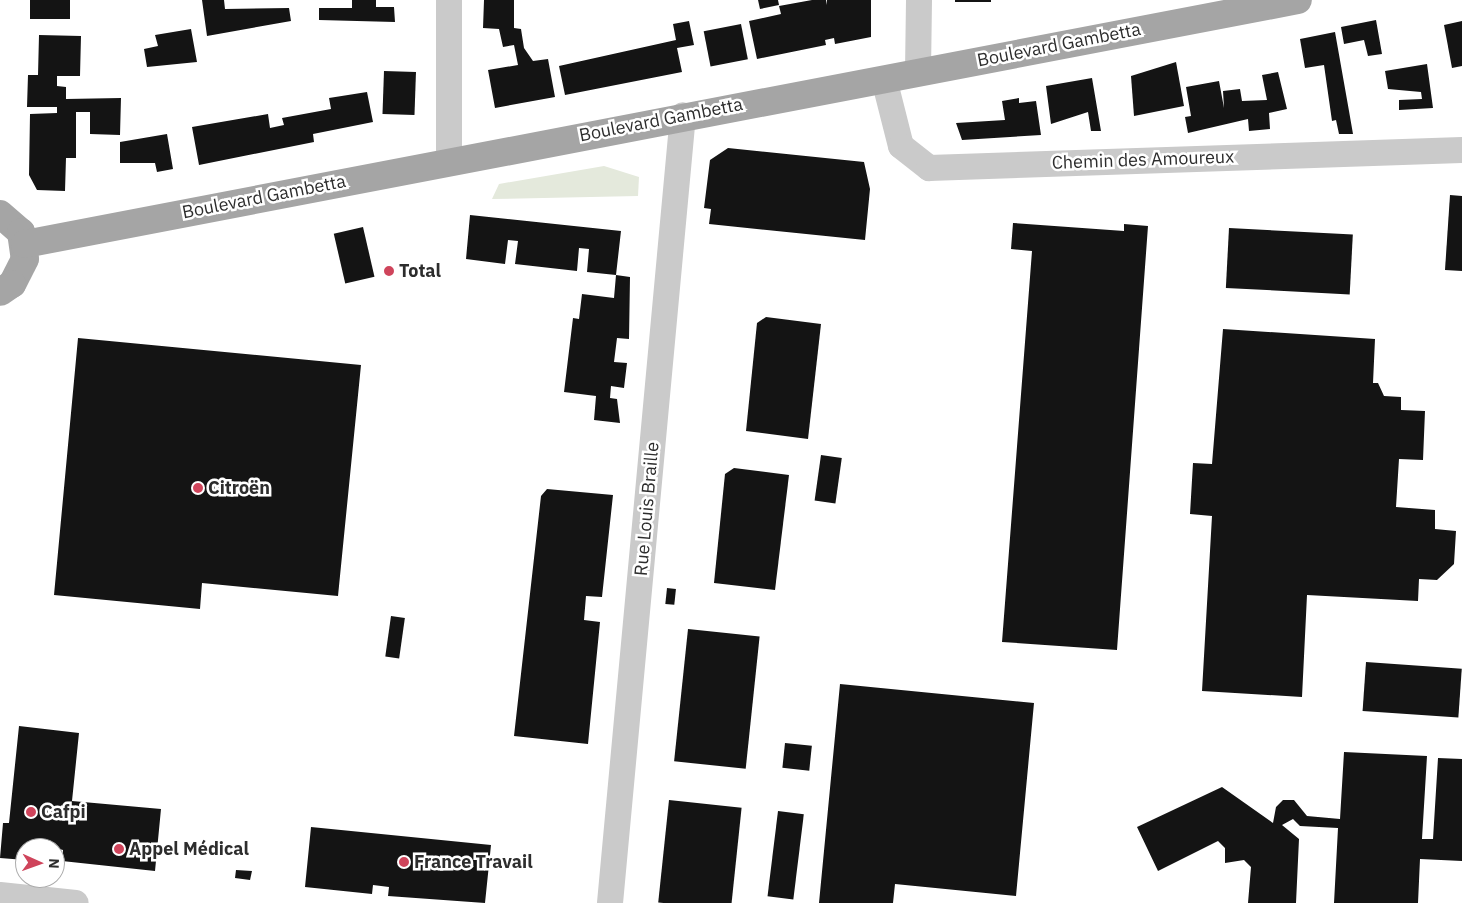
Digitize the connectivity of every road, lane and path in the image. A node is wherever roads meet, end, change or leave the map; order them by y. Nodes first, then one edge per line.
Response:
1 (449, 0) edge
2 (919, 0) edge
3 (1298, 0) edge
4 (918, 72) junction
5 (884, 79) junction
6 (683, 115) junction
7 (1462, 150) edge
8 (449, 161) junction
9 (0, 214) edge
10 (25, 244) junction
11 (0, 292) edge
12 (0, 895) edge
13 (76, 903) edge
14 (610, 903) edge

1 - 8 street
2 - 4 street
3 - 4 main road, Boulevard Gambetta
4 - 5 main road, Boulevard Gambetta
5 - 6 main road, Boulevard Gambetta
5 - 7 street, Chemin des Amoureux
6 - 8 main road, Boulevard Gambetta
6 - 14 street, Rue Louis Braille
8 - 10 main road, Boulevard Gambetta
9 - 10 main road
10 - 11 main road
12 - 13 street

